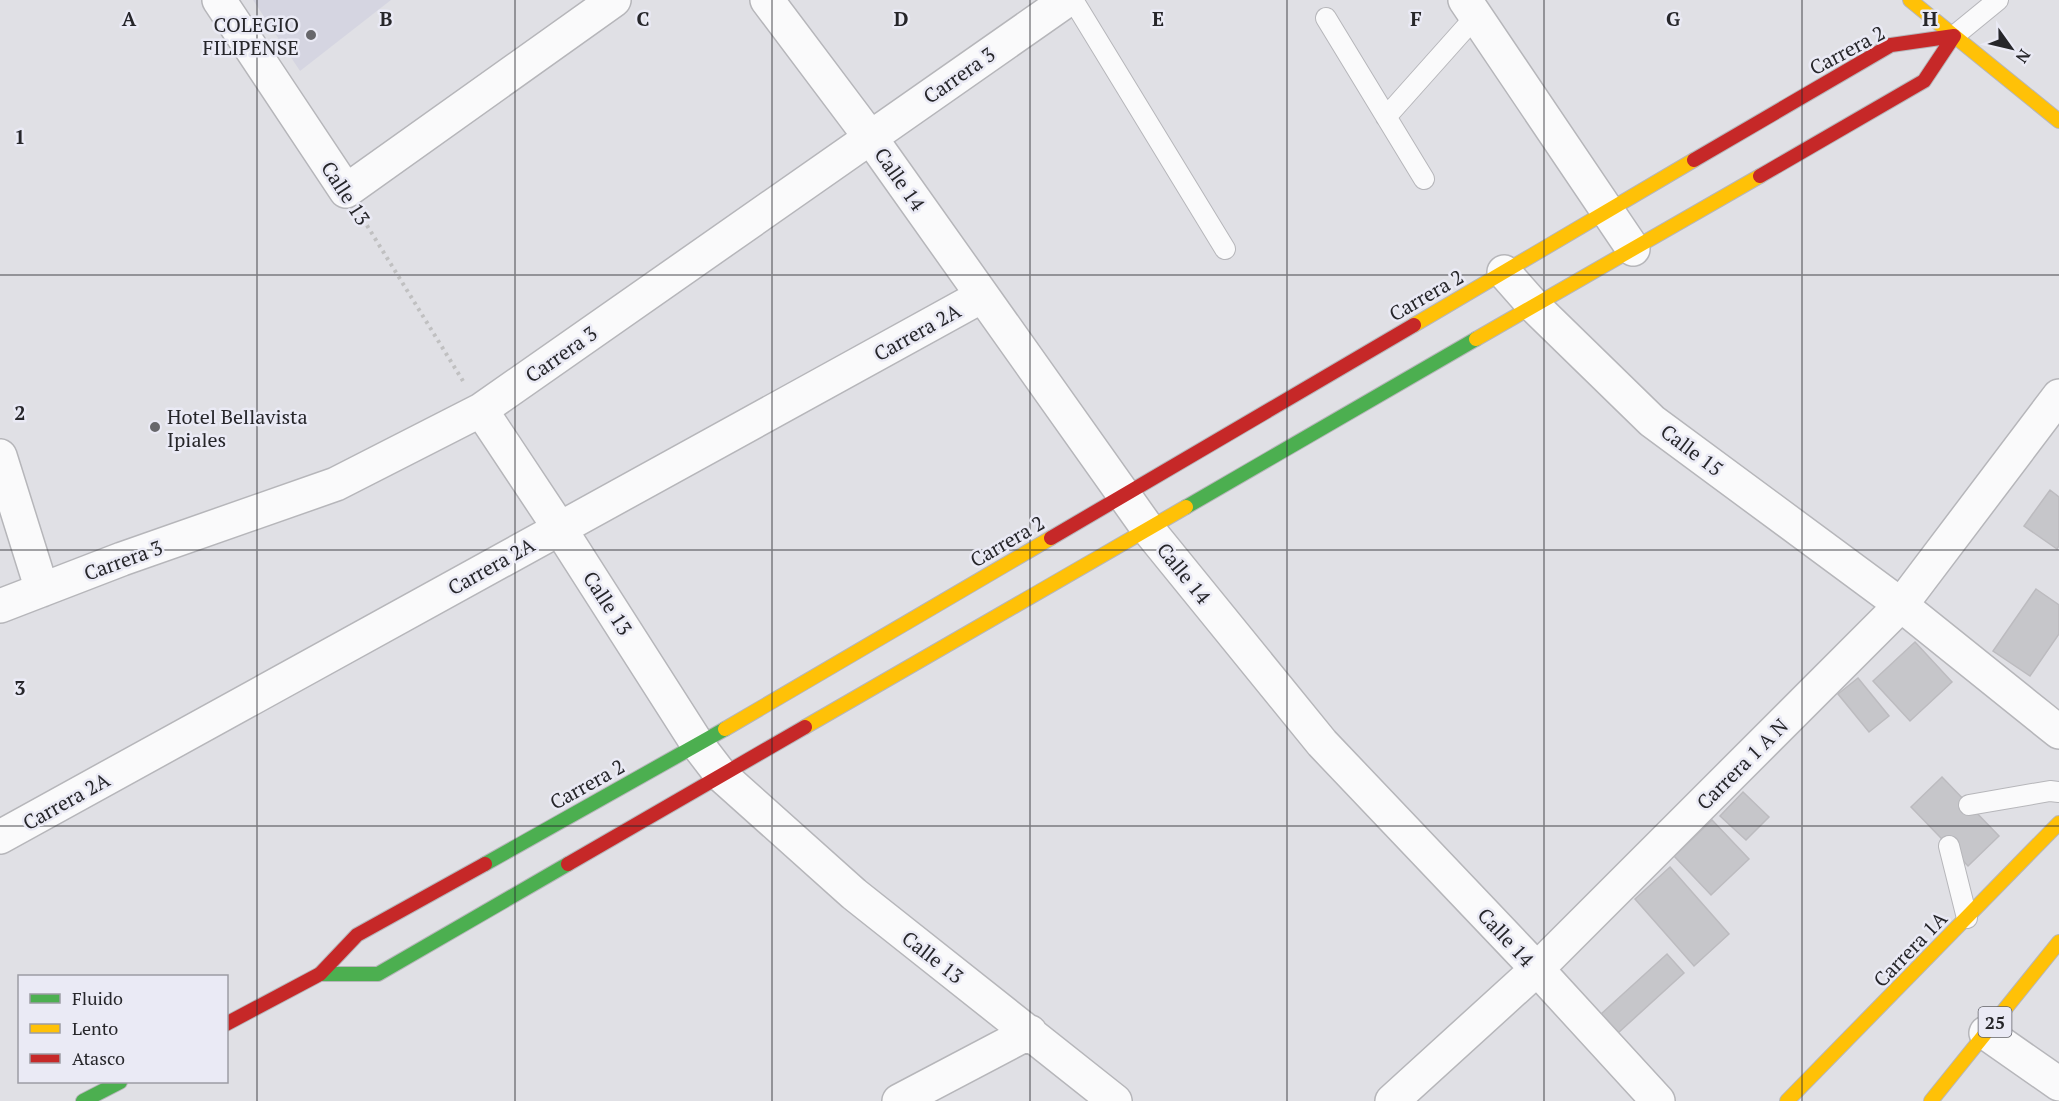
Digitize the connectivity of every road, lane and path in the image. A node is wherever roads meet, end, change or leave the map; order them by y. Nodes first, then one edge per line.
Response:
1 (219, 0) edge
2 (614, 0) edge
3 (767, 0) edge
4 (1067, 0) edge
5 (1072, 0) edge
6 (1910, 0) edge
7 (1998, 0) edge
8 (1470, 8) edge
9 (1326, 18) dead end
10 (1954, 36) junction
11 (1386, 117) junction
12 (2059, 121) edge
13 (870, 137) junction
14 (1424, 179) dead end
15 (346, 191) junction
16 (1608, 211) junction
17 (1225, 249) dead end
18 (1633, 249) junction
19 (1504, 272) junction
20 (982, 296) junction
21 (1534, 306) junction
22 (2059, 396) edge
23 (481, 410) junction
24 (0, 456) edge
25 (1124, 495) junction
26 (560, 529) junction
27 (1148, 529) junction
28 (42, 590) junction
29 (1901, 605) junction
30 (0, 606) edge
31 (2059, 732) edge
32 (698, 745) junction
33 (721, 775) junction
34 (2059, 792) edge
35 (1969, 805) dead end
36 (2059, 823) edge
37 (0, 837) edge
38 (1949, 846) dead end
39 (1967, 918) junction
40 (2059, 942) edge
41 (1537, 969) junction
42 (320, 974) junction
43 (228, 1023) edge
44 (1030, 1032) junction
45 (1986, 1033) junction
46 (118, 1083) edge
47 (2059, 1084) edge
48 (83, 1101) edge
49 (899, 1101) edge
50 (1114, 1101) edge
51 (1392, 1101) edge
52 (1658, 1101) edge
53 (1787, 1101) edge
54 (1931, 1101) edge

1 - 15 street, Calle 13
2 - 15 street
3 - 13 street, Calle 14
4 - 13 street, Carrera 3
5 - 17 lane
6 - 10 street
7 - 10 lane
8 - 11 lane
8 - 16 street
9 - 11 lane
10 - 12 street
10 - 16 street, Carrera 2
10 - 18 street, Carrera 2
11 - 14 lane
13 - 20 street, Calle 14
13 - 23 street, Carrera 3
15 - 23 path, Calle 13
16 - 18 street
16 - 19 street, Carrera 2
18 - 21 street, Carrera 2
19 - 21 street, Calle 15
19 - 25 street, Carrera 2
20 - 25 street, Calle 14
20 - 26 street, Carrera 2A
21 - 27 street, Carrera 2
21 - 29 street, Calle 15
22 - 29 street, Carrera 1 A N
23 - 26 street, Calle 13
23 - 28 street, Carrera 3
24 - 28 street
25 - 27 street, Calle 14
25 - 32 street, Carrera 2
26 - 32 street, Calle 13
26 - 37 street, Carrera 2A
27 - 33 street, Carrera 2
27 - 41 street, Calle 14
28 - 30 street, Carrera 3
29 - 31 street, Calle 15
29 - 41 street, Carrera 1 A N
32 - 33 street, Calle 13
32 - 42 street, Carrera 2
33 - 42 street, Carrera 2
33 - 44 street, Calle 13
34 - 35 lane
36 - 39 street, Carrera 1A
38 - 39 lane
39 - 53 street, Carrera 1A
40 - 45 street, 25
41 - 51 street, Carrera 1 A N
41 - 52 street, Calle 14
42 - 43 street, Carrera 2
44 - 49 street
44 - 50 street, Calle 13
45 - 47 street
45 - 54 street, 25
46 - 48 street

